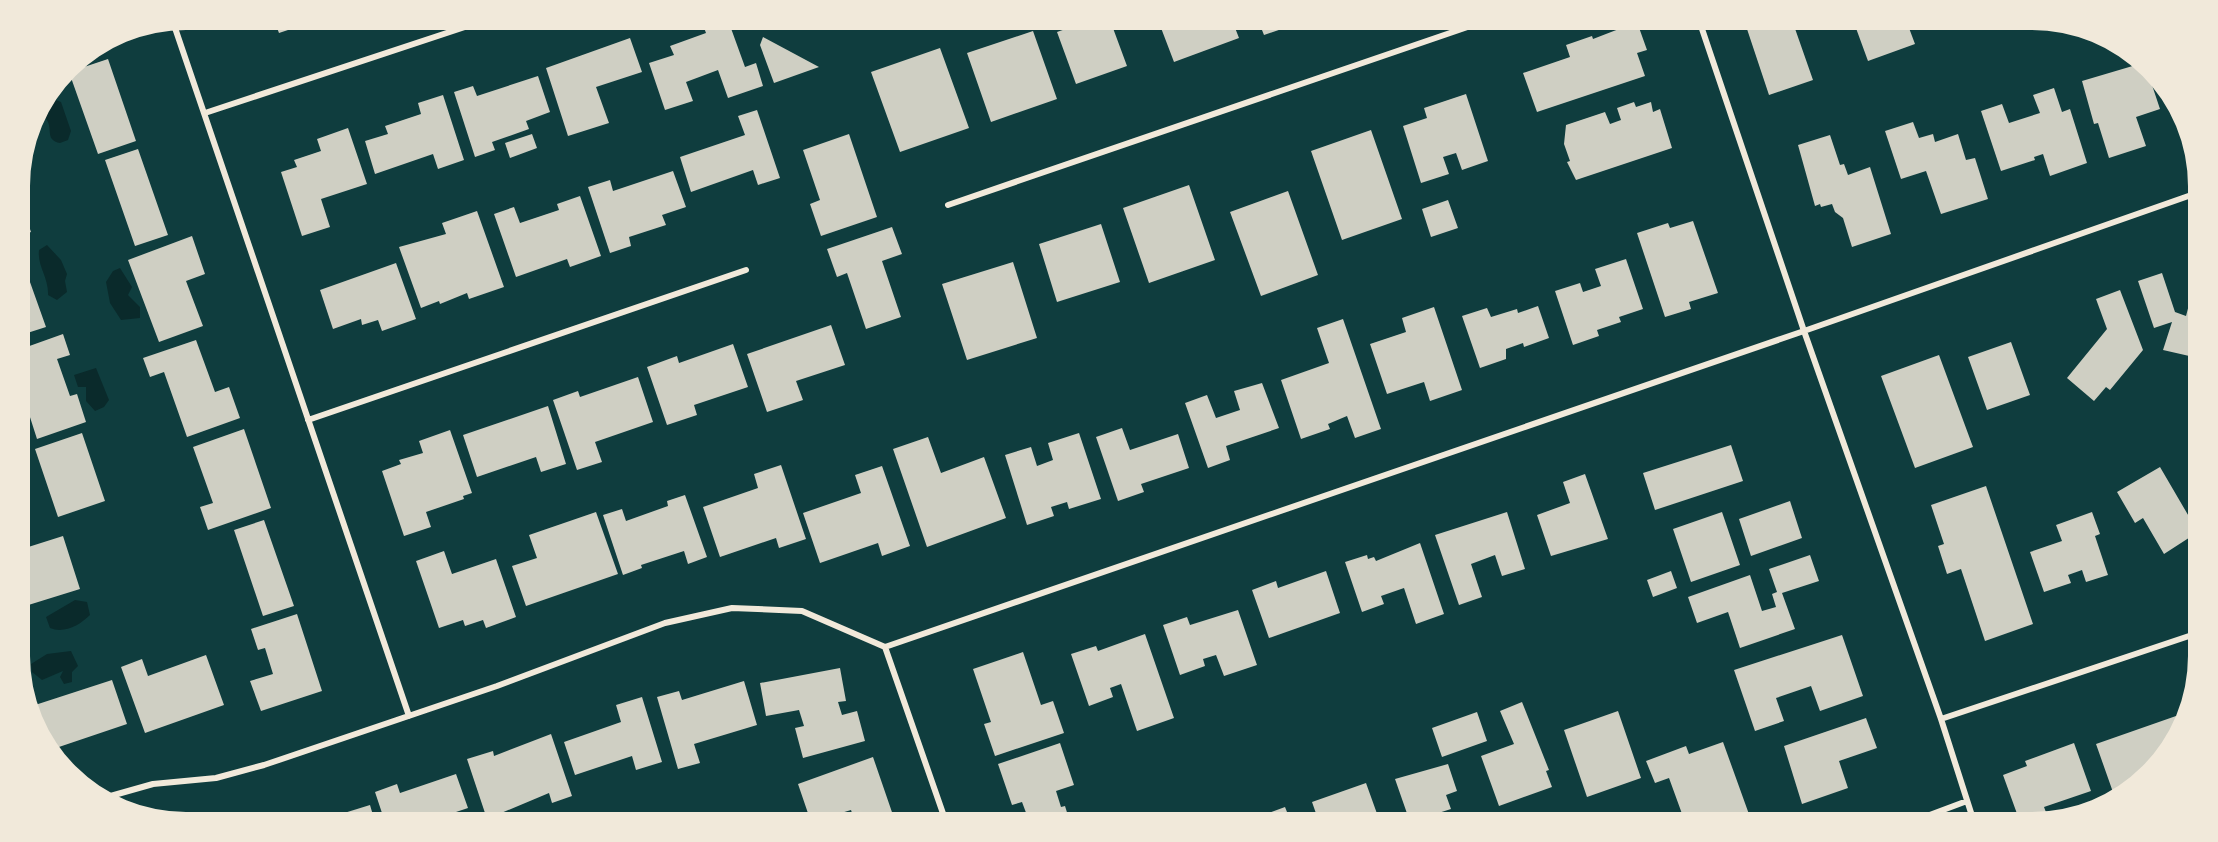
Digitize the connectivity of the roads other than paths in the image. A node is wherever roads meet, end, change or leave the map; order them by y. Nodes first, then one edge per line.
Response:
1 (176, 30) edge
2 (456, 30) edge
3 (1459, 30) edge
4 (1702, 30) edge
5 (205, 113) junction
6 (2188, 196) edge
7 (948, 205) dead end
8 (746, 270) dead end
9 (1804, 332) junction
10 (308, 420) junction
11 (2188, 636) edge
12 (885, 647) junction
13 (409, 716) junction
14 (1941, 719) junction
15 (115, 795) edge
16 (1967, 801) junction
17 (943, 812) edge
18 (1938, 812) edge
19 (1971, 812) edge

1 - 5 street
2 - 5 street
3 - 7 street
4 - 9 street
5 - 10 street
6 - 9 street
8 - 10 street
9 - 12 street
9 - 14 street
10 - 13 street
11 - 14 street
12 - 13 street
12 - 17 street
13 - 15 street
14 - 16 street
16 - 18 street
16 - 19 street

